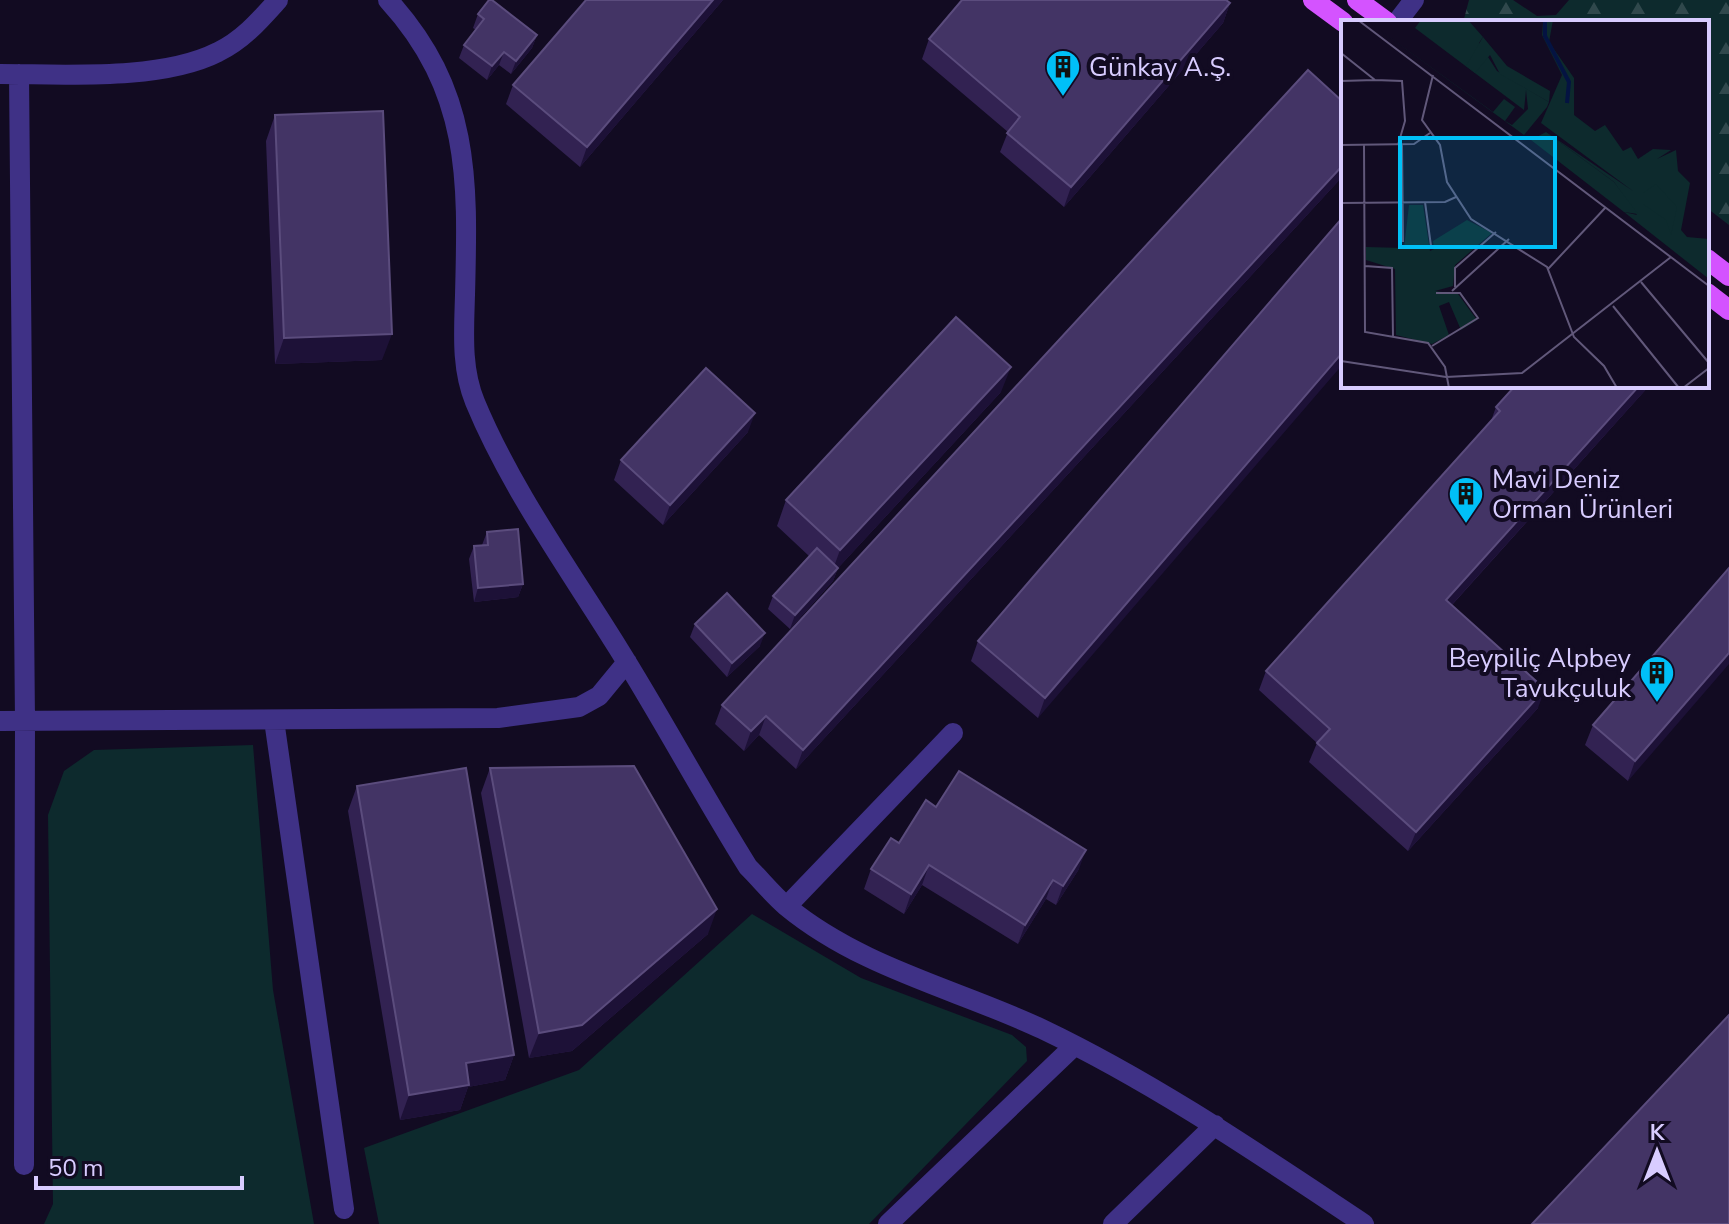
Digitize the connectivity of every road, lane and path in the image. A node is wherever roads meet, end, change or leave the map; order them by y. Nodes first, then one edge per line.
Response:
1 (278, 0) edge
2 (388, 0) edge
3 (1313, 0) edge
4 (1357, 0) edge
5 (1414, 0) edge
6 (1384, 20) edge
7 (1399, 20) edge
8 (1341, 21) edge
9 (10, 74) edge
10 (1709, 261) edge
11 (1729, 276) edge
12 (1709, 295) edge
13 (1729, 310) edge
14 (627, 662) junction
15 (274, 720) junction
16 (0, 721) edge
17 (25, 721) junction
18 (953, 733) dead end
19 (787, 906) junction
20 (1073, 1047) junction
21 (1215, 1125) junction
22 (24, 1165) dead end
23 (344, 1209) dead end
24 (888, 1224) edge
25 (1113, 1224) edge
26 (1364, 1224) edge

1 - 9 street
2 - 14 street
3 - 8 main road
4 - 6 main road
5 - 7 street
9 - 17 street
10 - 11 main road
12 - 13 main road
14 - 15 street
14 - 19 street
15 - 17 street
15 - 23 street
16 - 17 street
17 - 22 street
18 - 19 street
19 - 20 street
20 - 21 street
20 - 24 street
21 - 25 street
21 - 26 street

